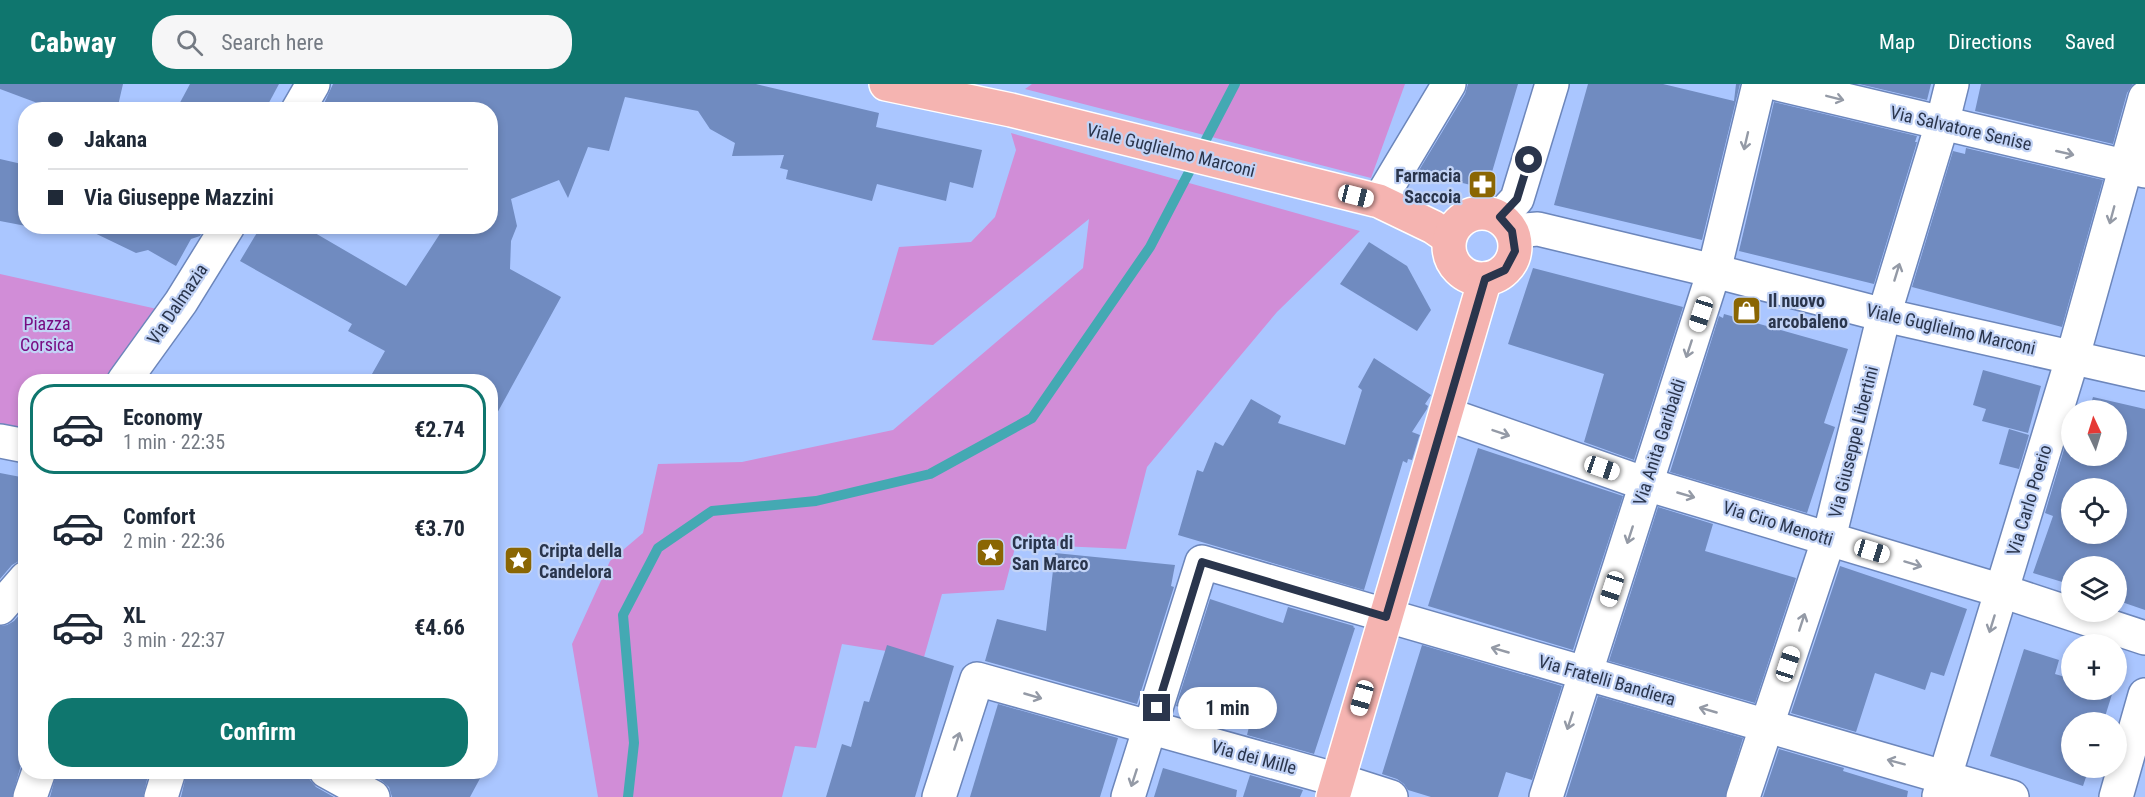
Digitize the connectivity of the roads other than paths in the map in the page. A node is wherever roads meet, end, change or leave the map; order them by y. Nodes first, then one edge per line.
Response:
1 (313, 84) edge
2 (886, 84) edge
3 (1449, 84) edge
4 (1552, 84) edge
5 (1759, 84) edge
6 (1778, 84) edge
7 (1952, 84) edge
8 (2145, 98) edge
9 (303, 102) edge
10 (1942, 124) junction
11 (2135, 169) edge
12 (1379, 201) junction
13 (1506, 224) junction
14 (223, 234) edge
15 (1449, 238) junction
16 (1714, 271) junction
17 (1485, 279) junction
18 (1884, 315) junction
19 (2073, 356) junction
20 (129, 374) edge
21 (2145, 374) edge
22 (1446, 414) junction
23 (0, 441) edge
24 (18, 444) edge
25 (1646, 484) junction
26 (1829, 538) junction
27 (18, 587) edge
28 (2002, 591) junction
29 (0, 608) edge
30 (1386, 617) junction
31 (2145, 638) edge
32 (1585, 674) junction
33 (2145, 695) edge
34 (1768, 727) junction
35 (1150, 729) junction
36 (36, 779) edge
37 (167, 779) edge
38 (340, 779) edge
39 (1942, 787) edge
40 (1336, 788) edge
41 (30, 797) edge
42 (161, 797) edge
43 (373, 797) edge
44 (939, 797) edge
45 (1128, 797) edge
46 (1391, 797) edge
47 (1546, 797) edge
48 (1743, 797) edge
49 (2012, 797) edge
50 (2116, 797) edge

1 - 9 street
2 - 12 main road, Viale Guglielmo Marconi
3 - 12 street
4 - 13 street
5 -> 16 street, Via Anita Garibaldi
6 -> 10 street, Via Salvatore Senise
7 - 10 street, Via Giuseppe Libertini
8 - 11 street, Via Carlo Poerio
10 -> 11 street, Via Salvatore Senise
18 -> 10 street, Via Giuseppe Libertini
11 -> 19 street, Via Carlo Poerio
12 - 15 main road, Viale Guglielmo Marconi
13 - 15 main road, Viale Guglielmo Marconi
13 - 16 street, Viale Guglielmo Marconi
13 - 17 main road
14 - 20 street, Via Dalmazia
15 - 17 main road
16 - 18 street, Viale Guglielmo Marconi
16 -> 25 street, Via Anita Garibaldi
17 - 22 main road
18 - 19 street, Viale Guglielmo Marconi
18 - 26 street, Via Giuseppe Libertini
19 - 21 street, Viale Guglielmo Marconi
19 - 28 street, Via Carlo Poerio
22 -> 25 street, Via Ciro Menotti
22 - 30 main road
23 - 24 street
25 -> 26 street, Via Ciro Menotti
25 -> 32 street, Via Anita Garibaldi
26 -> 28 street, Via Ciro Menotti
34 -> 26 street, Via Giuseppe Libertini
27 - 29 street
28 - 31 street, Via Ciro Menotti
28 -> 39 street, Via Carlo Poerio
32 -> 30 street, Via Fratelli Bandiera
30 - 35 street, Via Fratelli Bandiera
30 - 40 main road
34 -> 32 street, Via Fratelli Bandiera
32 -> 47 street, Via Anita Garibaldi
33 - 50 street
39 -> 34 street, Via Fratelli Bandiera
34 - 48 street, Via Giuseppe Libertini
35 - 40 street, Via dei Mille
44 -> 35 street, Via dei Mille
35 -> 45 street
36 - 41 street
37 - 42 street
38 - 43 street
39 - 49 street, Via Fratelli Bandiera
40 - 46 street, Via dei Mille

